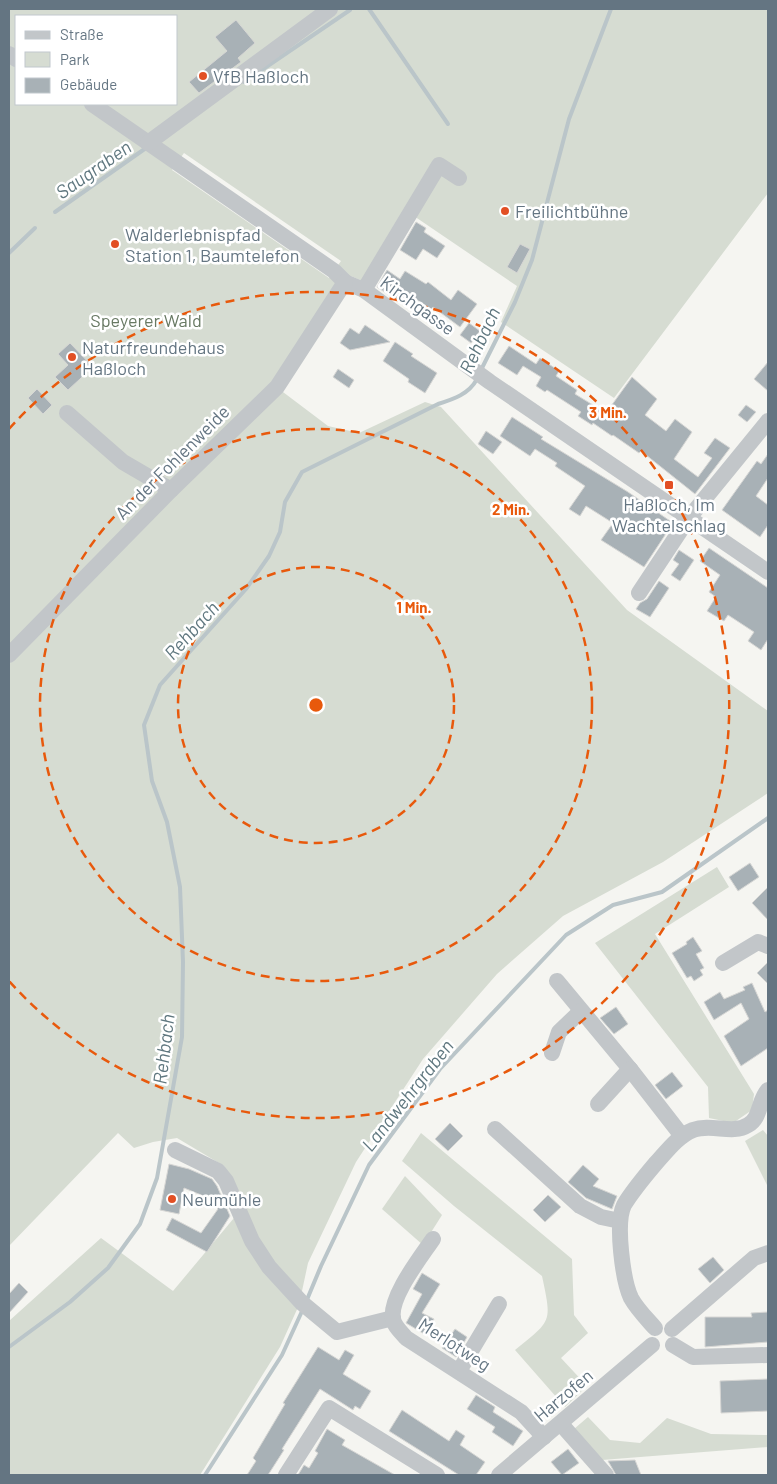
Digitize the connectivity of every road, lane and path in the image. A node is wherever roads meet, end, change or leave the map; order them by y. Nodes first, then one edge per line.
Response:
1 (330, 9) edge
2 (93, 105) edge
3 (148, 143) junction
4 (459, 178) dead end
5 (345, 282) junction
6 (364, 290) junction
7 (67, 413) dead end
8 (768, 420) edge
9 (171, 490) junction
10 (688, 519) junction
11 (768, 572) edge
12 (639, 594) dead end
13 (9, 655) edge
14 (768, 946) edge
15 (723, 963) dead end
16 (557, 981) dead end
17 (581, 1011) junction
18 (552, 1053) dead end
19 (630, 1068) junction
20 (768, 1090) edge
21 (598, 1104) dead end
22 (495, 1129) dead end
23 (682, 1136) junction
24 (175, 1150) dead end
25 (620, 1222) junction
26 (433, 1239) dead end
27 (768, 1253) edge
28 (499, 1304) dead end
29 (393, 1318) junction
30 (655, 1328) junction
31 (673, 1337) junction
32 (652, 1346) junction
33 (768, 1356) edge
34 (459, 1371) junction
35 (561, 1424) junction
36 (544, 1437) junction
37 (412, 1469) edge
38 (286, 1475) edge
39 (437, 1475) edge
40 (499, 1475) edge
41 (606, 1475) edge

1 - 3 street
2 - 3 street, Kirchgasse
3 - 5 street, Kirchgasse
4 - 6 street
5 - 6 street, Kirchgasse
5 - 9 street, An der Fohlenweide
6 - 10 street, Kirchgasse
7 - 9 street
8 - 10 street
9 - 13 street, An der Fohlenweide
10 - 11 street, Kirchgasse
10 - 12 street
14 - 15 street
16 - 17 street
17 - 18 street
17 - 19 street
19 - 21 street
19 - 23 street
20 - 23 street
22 - 25 street
23 - 25 street
24 - 29 street
25 - 30 street
26 - 29 street, Merlotweg
27 - 31 street
28 - 34 street
29 - 34 street, Merlotweg
30 - 31 street
30 - 32 street
31 - 32 street
31 - 33 street
32 - 35 street, Harzofen
34 - 36 street, Merlotweg
35 - 36 street, Harzofen
35 - 41 street
36 - 40 street, Harzofen
37 - 38 street
37 - 39 street

